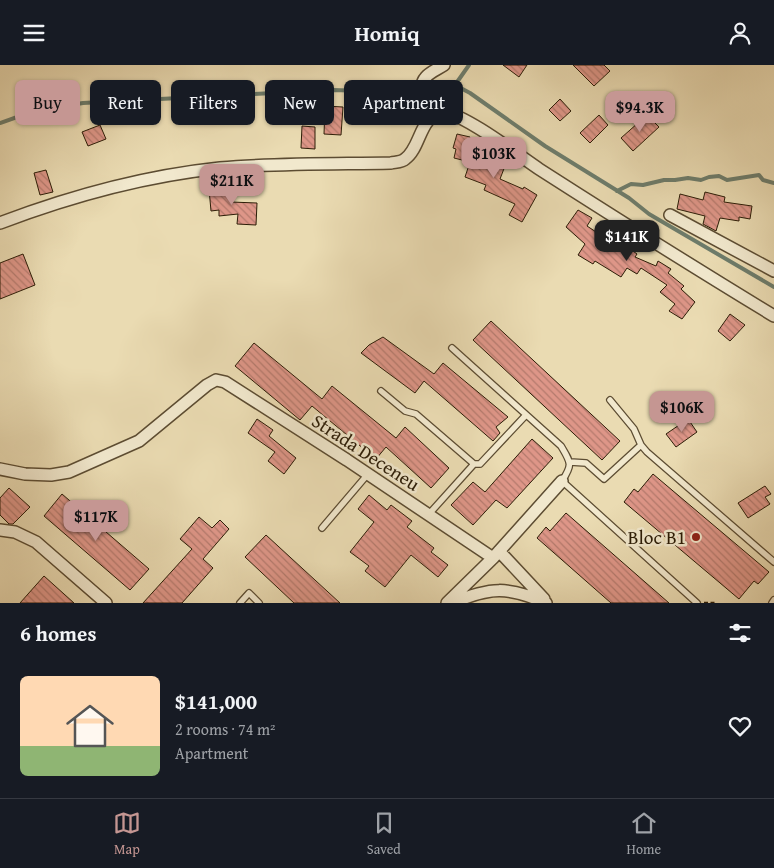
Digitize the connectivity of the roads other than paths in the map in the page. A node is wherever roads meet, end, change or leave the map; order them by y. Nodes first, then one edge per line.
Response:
1 (444, 65) edge
2 (424, 80) edge
3 (463, 119) edge
4 (425, 125) edge
5 (670, 215) dead end
6 (0, 223) edge
7 (774, 271) edge
8 (774, 316) edge
9 (452, 348) dead end
10 (381, 391) dead end
11 (610, 400) dead end
12 (526, 415) junction
13 (641, 445) junction
14 (570, 463) junction
15 (474, 464) junction
16 (0, 469) edge
17 (368, 474) junction
18 (562, 481) junction
19 (428, 515) junction
20 (322, 528) dead end
21 (0, 530) edge
22 (496, 555) junction
23 (774, 562) edge
24 (106, 603) edge
25 (240, 603) edge
26 (259, 603) edge
27 (447, 603) edge
28 (452, 603) edge
29 (546, 603) edge
30 (697, 603) edge

1 - 2 street
3 - 8 street
4 - 6 street
5 - 7 street
9 - 12 lane
10 - 15 lane
11 - 13 lane
12 - 14 lane
12 - 15 lane
13 - 14 lane
13 - 23 lane
14 - 18 lane
15 - 19 lane
16 - 17 street, Strada Deceneu
17 - 19 street, Strada Deceneu
17 - 20 lane
18 - 22 street
18 - 30 lane
19 - 22 street, Strada Deceneu
21 - 24 street
22 - 27 street
22 - 29 street, Strada Deceneu
25 - 26 lane
28 - 29 street

